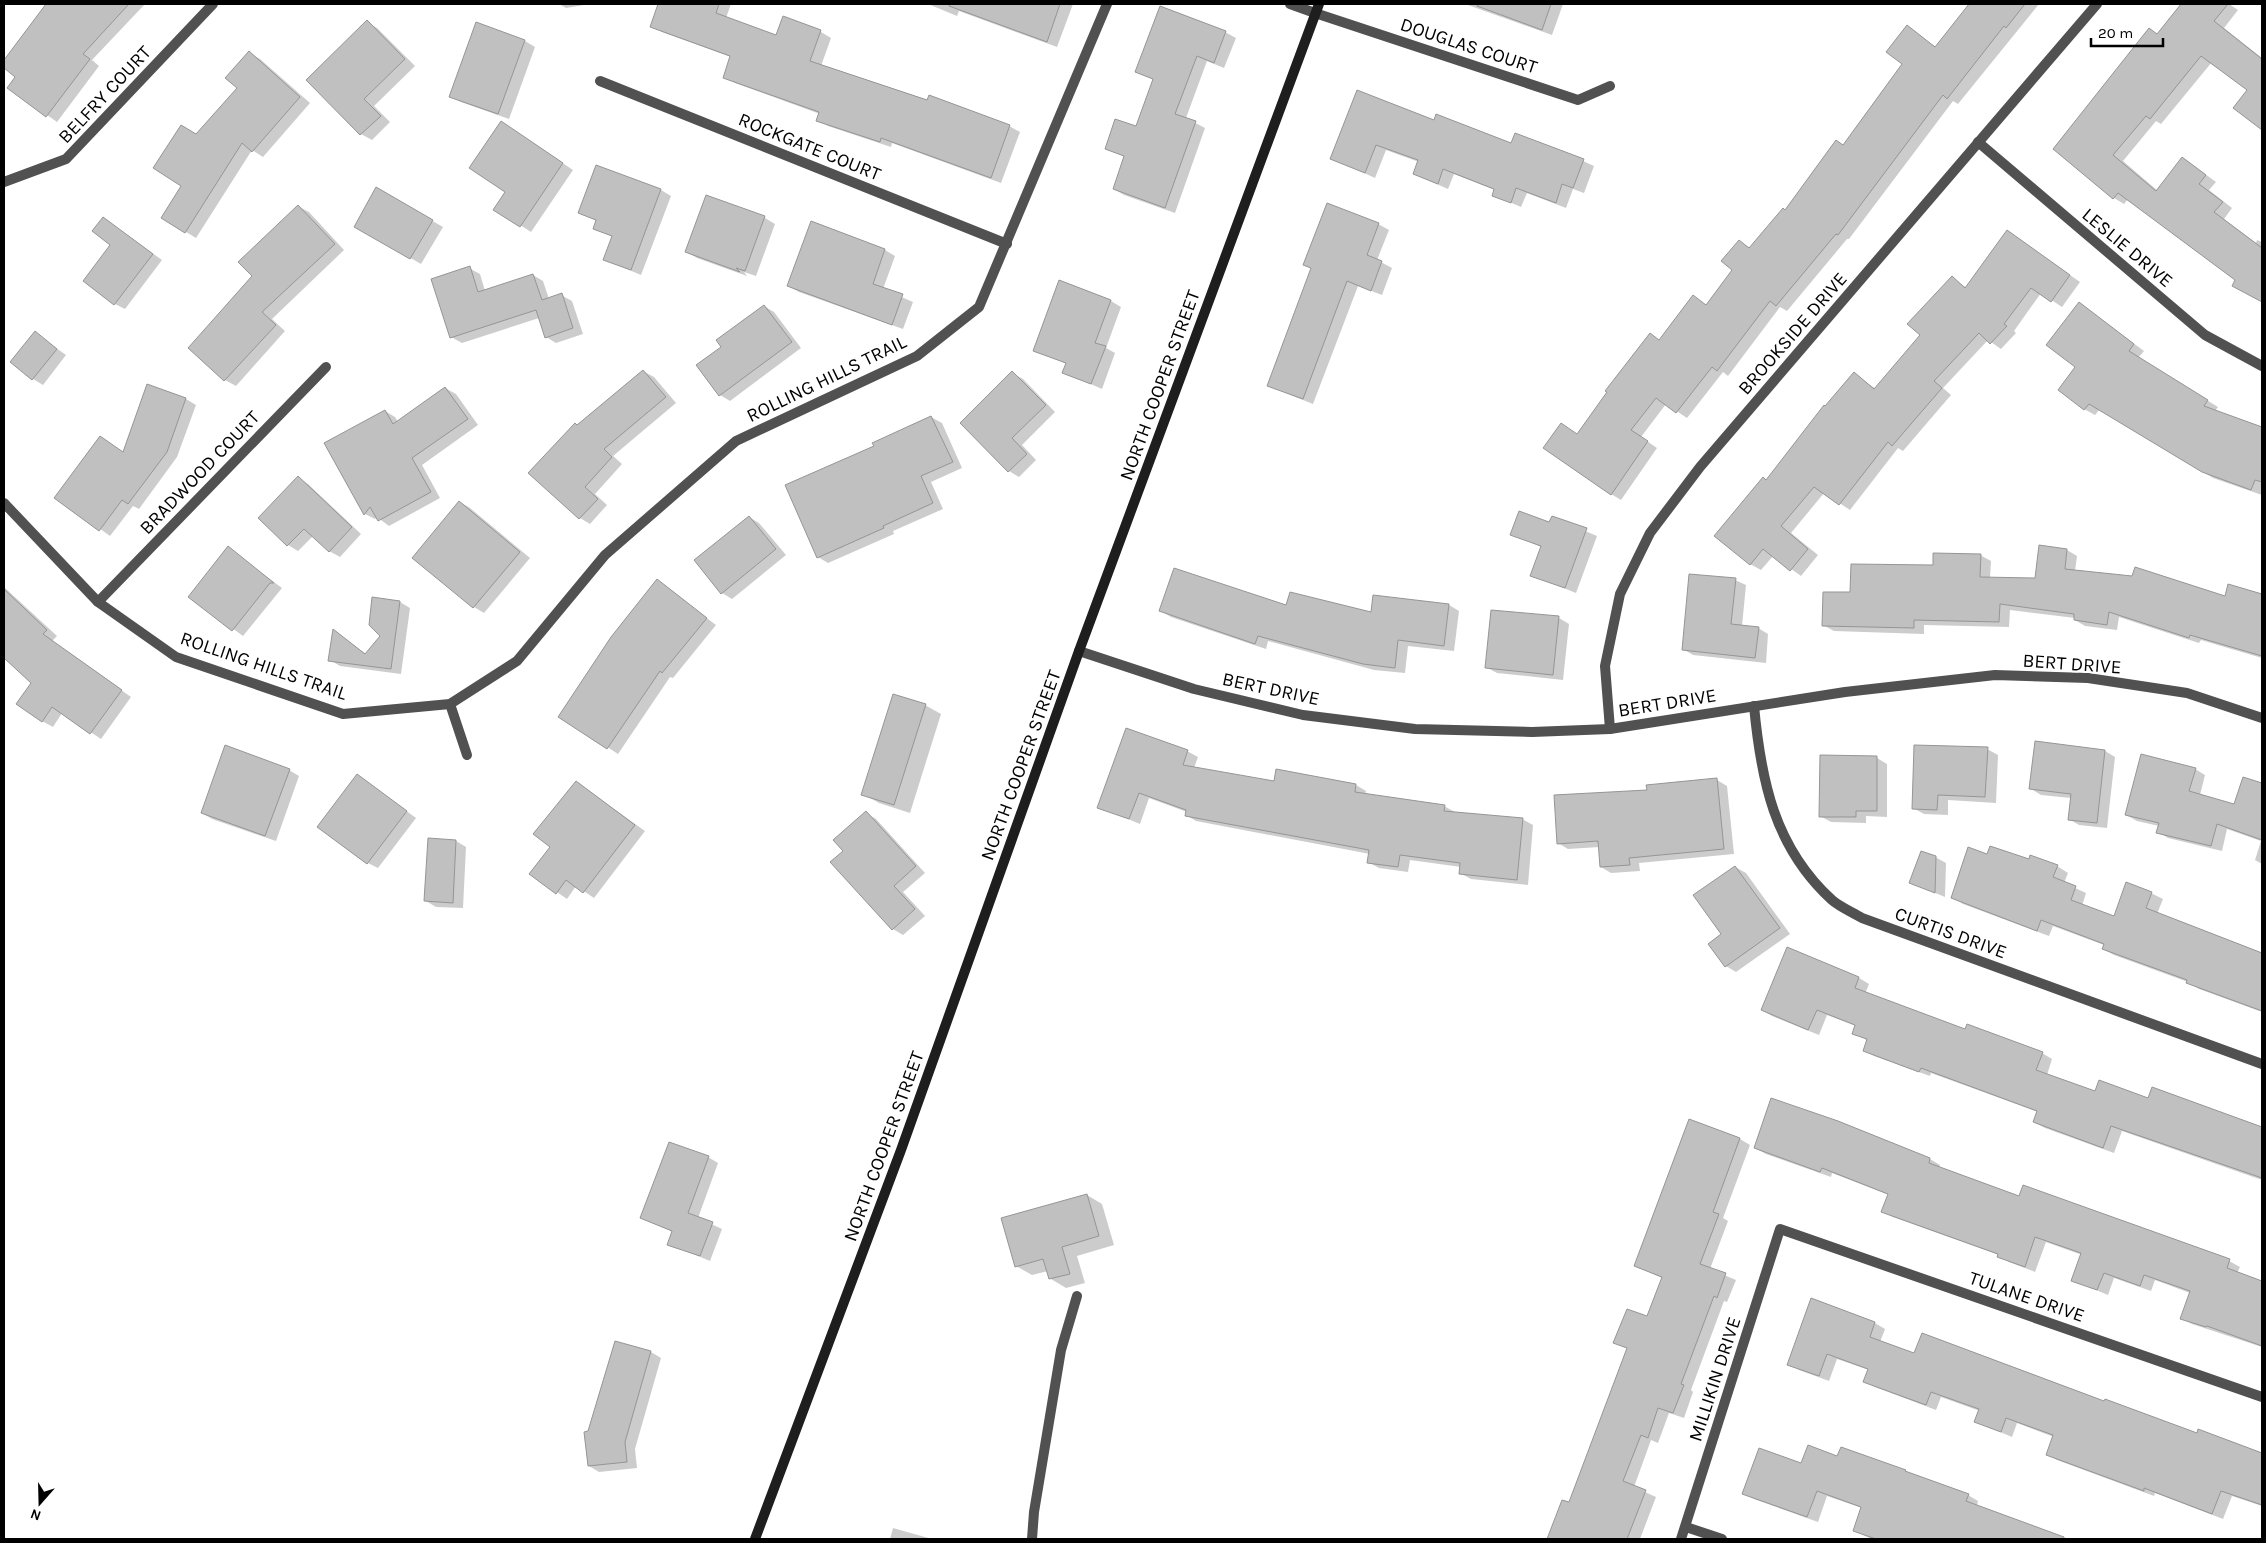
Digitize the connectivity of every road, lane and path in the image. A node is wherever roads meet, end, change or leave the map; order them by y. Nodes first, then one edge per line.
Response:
1 (213, 4) edge
2 (1106, 4) edge
3 (1290, 4) edge
4 (2097, 4) edge
5 (1317, 8) edge
6 (600, 81) dead end
7 (1610, 86) dead end
8 (1978, 142) junction
9 (4, 182) edge
10 (1007, 244) junction
11 (2262, 366) edge
12 (326, 367) dead end
13 (4, 503) edge
14 (98, 602) junction
15 (1079, 651) junction
16 (450, 704) junction
17 (1754, 706) junction
18 (2262, 718) edge
19 (1610, 729) junction
20 (467, 755) dead end
21 (2262, 1064) edge
22 (1780, 1228) joint
23 (1077, 1296) dead end
24 (2262, 1397) edge
25 (1686, 1527) junction
26 (755, 1539) edge
27 (1032, 1539) edge
28 (1681, 1539) edge
29 (1722, 1539) edge

1 - 9 street, BELFRY COURT
2 - 10 street, ROLLING HILLS TRAIL
3 - 5 street, DOUGLAS COURT
4 - 8 street, BROOKSIDE DRIVE
5 - 7 street, DOUGLAS COURT
5 - 15 main road, NORTH COOPER STREET
6 - 10 street, ROCKGATE COURT
8 - 11 street, LESLIE DRIVE
8 - 19 street, BROOKSIDE DRIVE
10 - 16 street, ROLLING HILLS TRAIL
12 - 14 street, BRADWOOD COURT
13 - 14 street, ROLLING HILLS TRAIL
14 - 16 street, ROLLING HILLS TRAIL
15 - 19 street, BERT DRIVE
15 - 26 main road, NORTH COOPER STREET
16 - 20 street
17 - 18 street, BERT DRIVE
17 - 19 street, BERT DRIVE
17 - 21 street, CURTIS DRIVE
22 - 24 street, TULANE DRIVE
22 - 25 street, MILLIKIN DRIVE
23 - 27 street
25 - 28 street, MILLIKIN DRIVE
25 - 29 street

